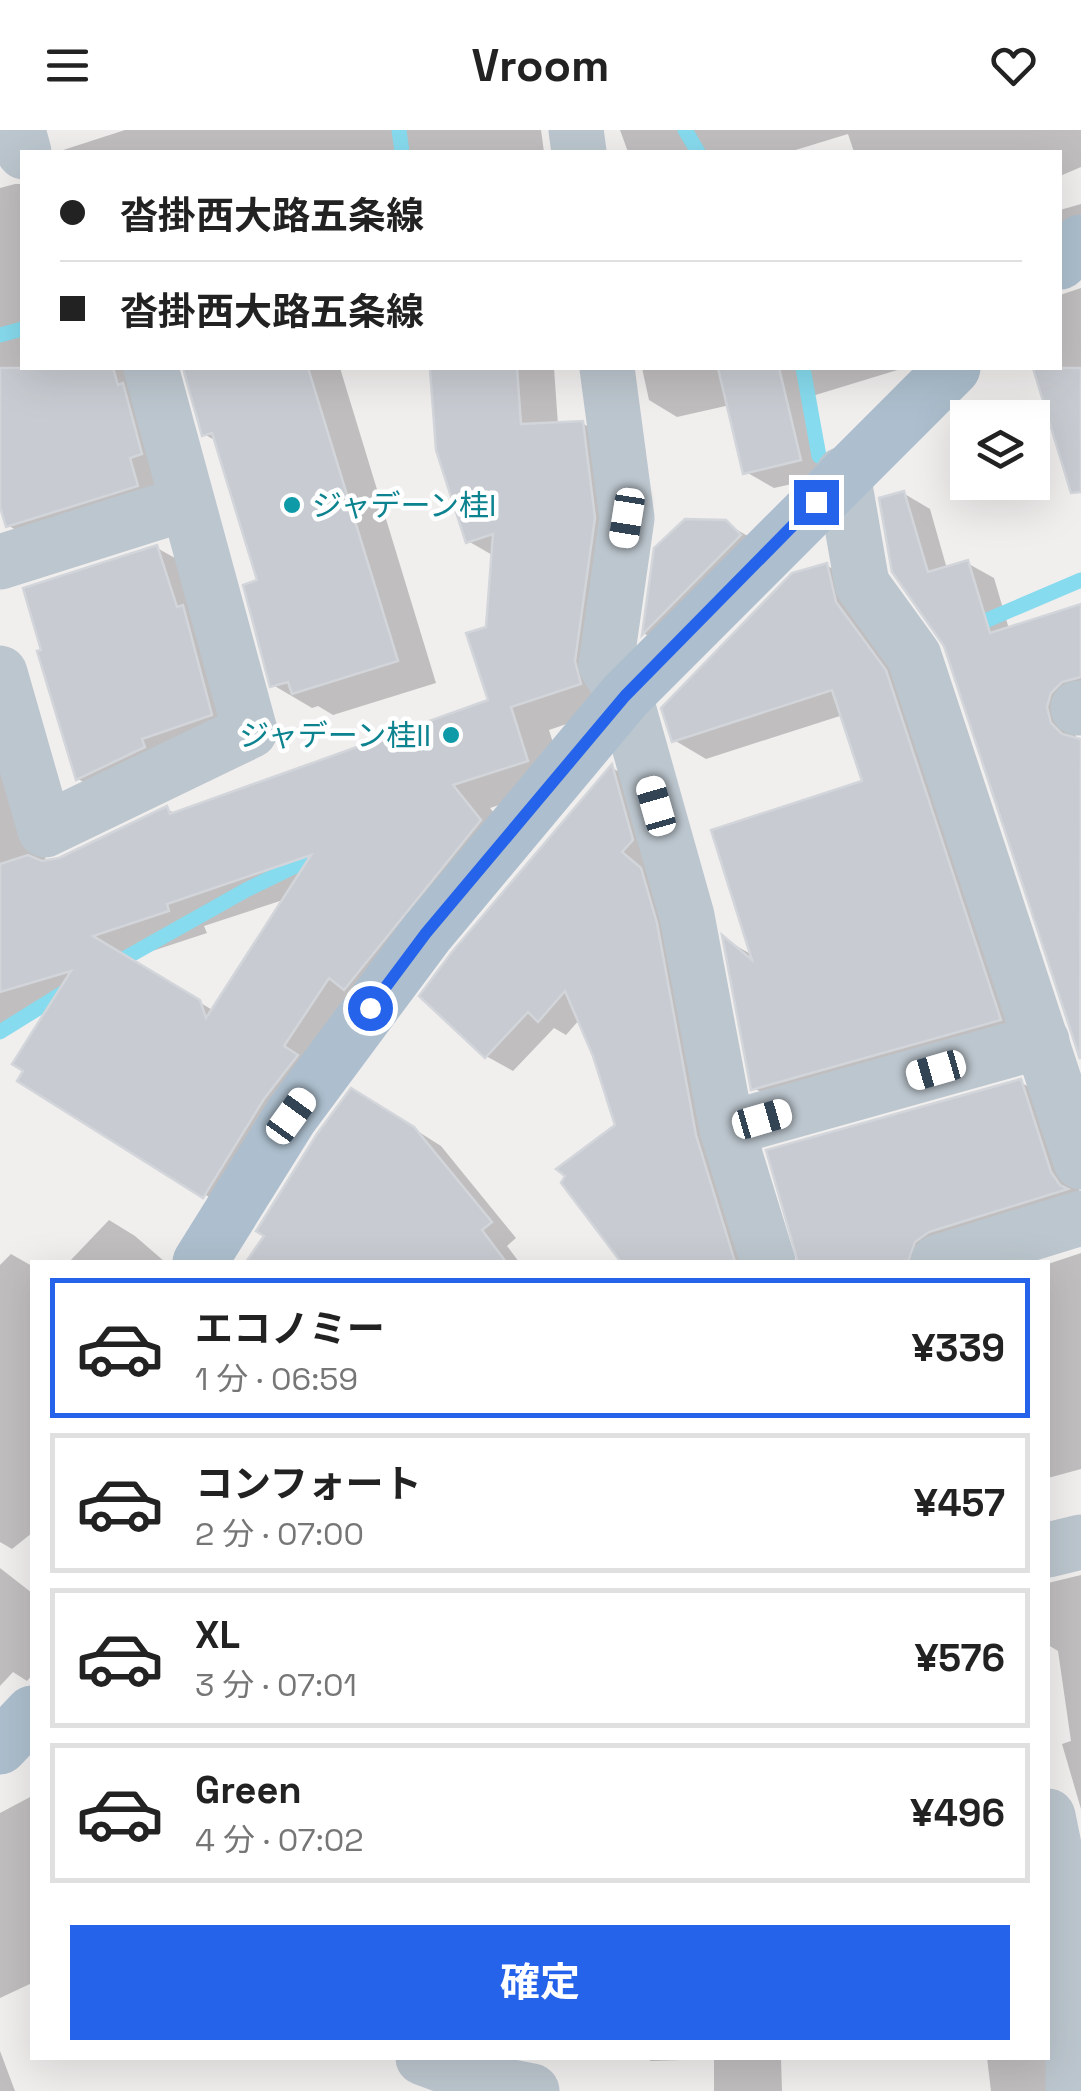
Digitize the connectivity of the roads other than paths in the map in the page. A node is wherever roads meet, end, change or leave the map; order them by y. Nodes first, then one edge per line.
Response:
1 (18, 130) edge
2 (0, 136) edge
3 (1081, 242) edge
4 (1062, 260) edge
5 (152, 370) edge
6 (607, 370) edge
7 (951, 370) edge
8 (843, 474) junction
9 (187, 503) junction
10 (0, 562) edge
11 (0, 673) edge
12 (625, 696) junction
13 (1042, 1041) junction
14 (727, 1128) junction
15 (1081, 1162) edge
16 (1081, 1218) edge
17 (201, 1260) edge
18 (767, 1260) edge
19 (944, 1260) edge
20 (1081, 1542) edge
21 (1050, 1550) edge
22 (30, 1717) edge
23 (0, 1747) edge
24 (1050, 1826) edge
25 (1077, 2022) edge
26 (429, 2060) edge
27 (532, 2091) edge
28 (1072, 2091) edge

1 - 2 street
3 - 4 main road
5 - 9 street
6 - 12 street
7 - 8 main road
8 - 12 main road
8 - 13 street
9 - 10 street
9 - 11 street
12 - 14 street
12 - 17 main road
13 - 14 street
13 - 15 street
14 - 18 street
16 - 19 street
20 - 21 street
22 - 23 main road
24 - 25 street
25 - 28 street
26 - 27 street

